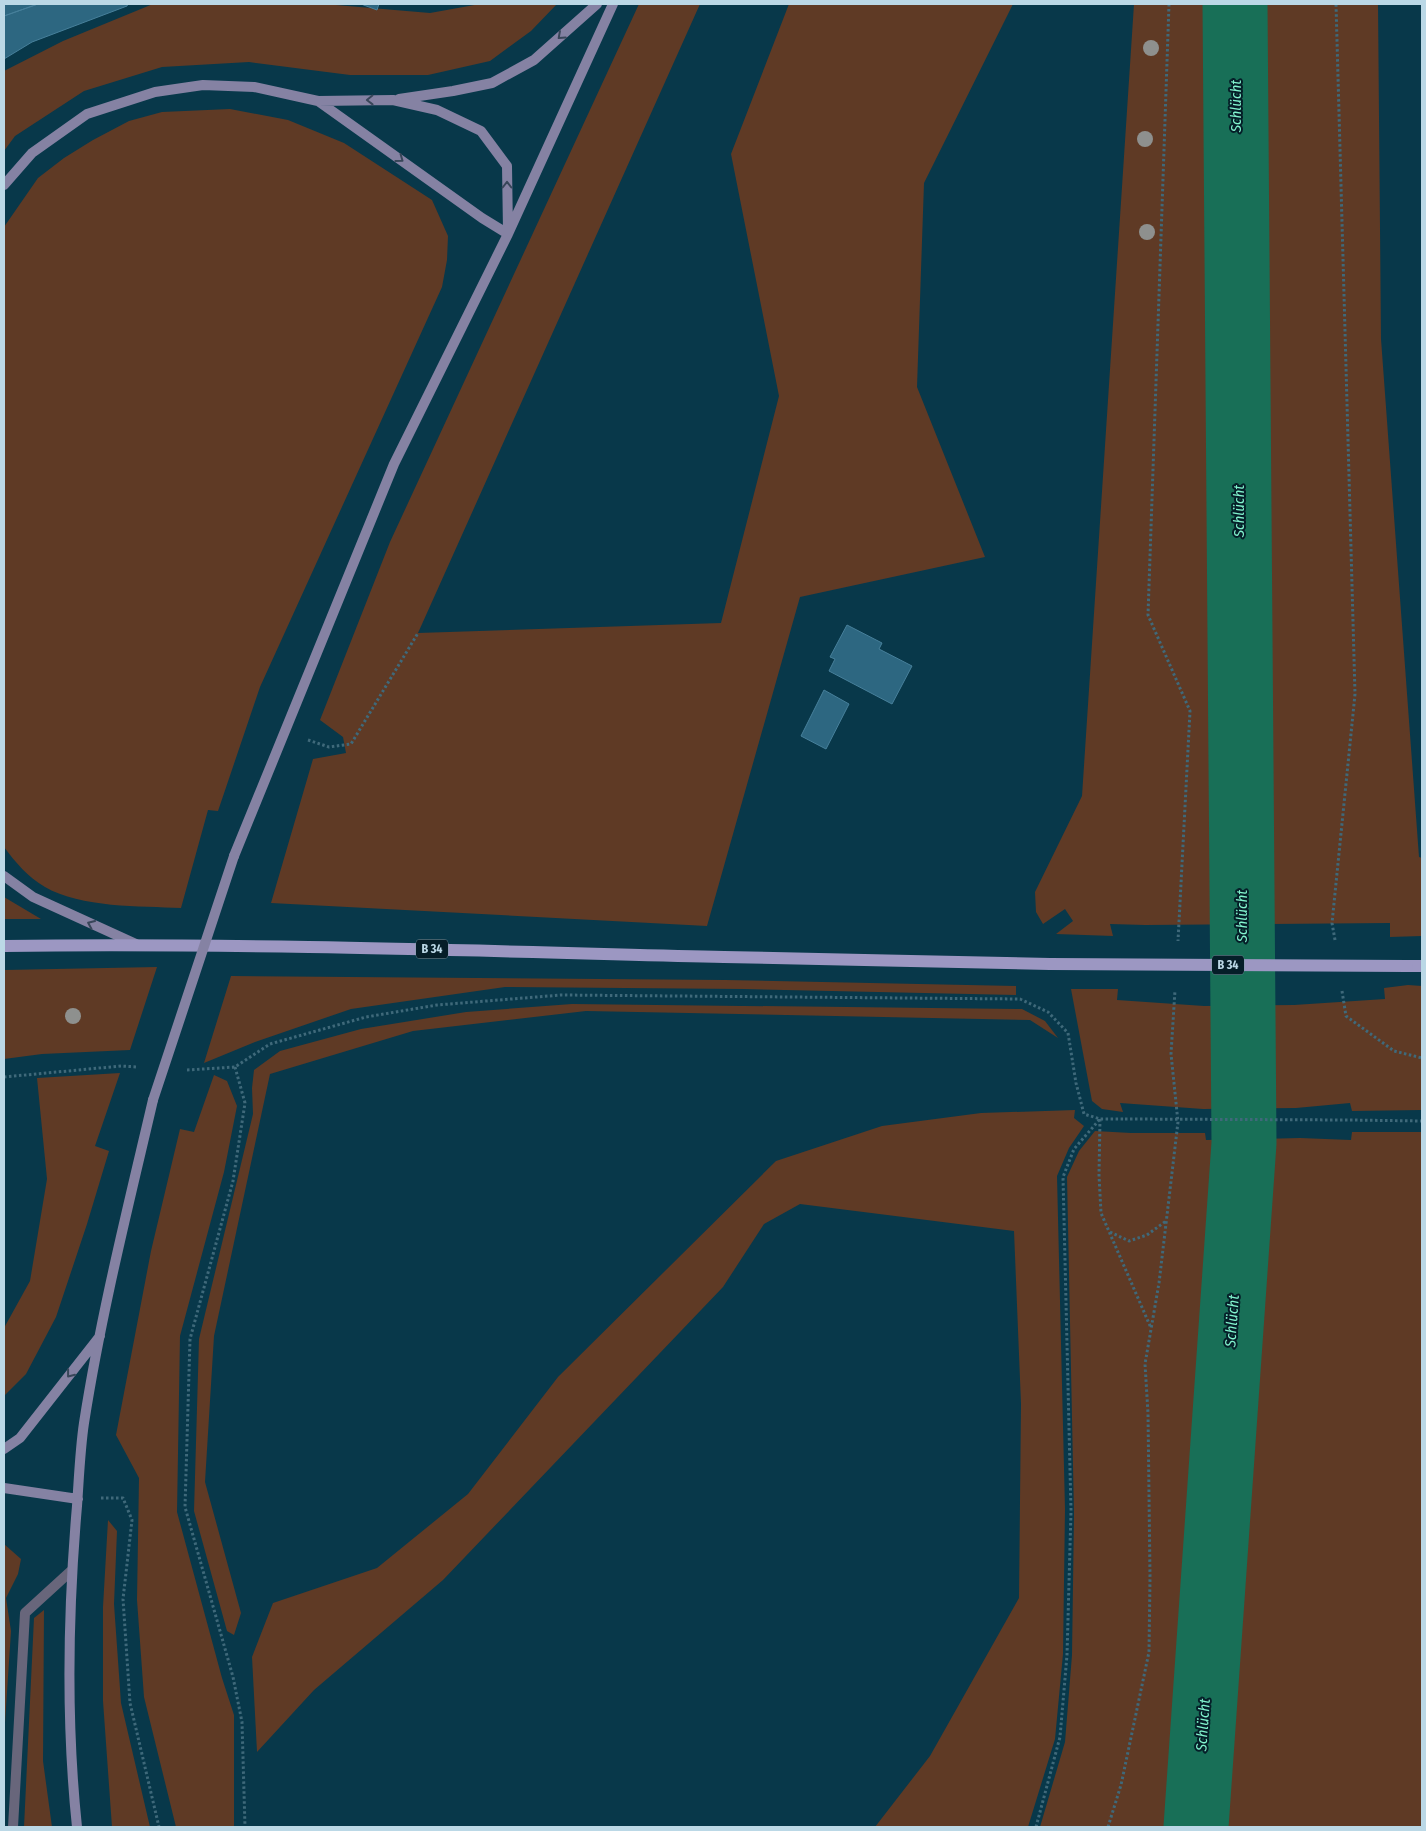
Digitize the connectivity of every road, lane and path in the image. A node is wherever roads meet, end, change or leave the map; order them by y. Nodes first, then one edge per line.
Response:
1 (597, 4) edge
2 (613, 4) edge
3 (1169, 4) edge
4 (1336, 4) edge
5 (318, 100) junction
6 (393, 100) junction
7 (4, 186) edge
8 (508, 234) junction
9 (418, 633) dead end
10 (284, 732) junction
11 (4, 876) edge
12 (1335, 942) dead end
13 (136, 944) junction
14 (4, 946) edge
15 (1177, 946) dead end
16 (1422, 966) edge
17 (1175, 986) dead end
18 (1342, 988) dead end
19 (1422, 1058) edge
20 (140, 1067) dead end
21 (235, 1067) junction
22 (179, 1069) dead end
23 (4, 1077) edge
24 (1100, 1119) junction
25 (1422, 1121) edge
26 (1166, 1220) junction
27 (1110, 1232) junction
28 (1151, 1328) junction
29 (100, 1336) junction
30 (4, 1450) edge
31 (4, 1488) edge
32 (78, 1499) junction
33 (71, 1571) junction
34 (13, 1827) edge
35 (77, 1827) edge
36 (159, 1827) edge
37 (245, 1827) edge
38 (1036, 1827) edge
39 (1108, 1827) edge

1 -> 6 main road
2 - 8 main road
3 - 15 path
4 - 12 path
6 -> 5 main road
5 - 7 main road
5 -> 8 main road
8 -> 6 main road
8 - 10 main road
9 - 10 path
10 - 29 main road, bridge
13 -> 11 main road
13 - 14 main road, B 34
13 - 16 main road, B 34, bridge
17 - 26 path
18 - 19 path
20 - 23 path
21 - 22 path
21 - 24 path
21 - 37 path
24 - 25 path, bridge
24 - 27 path
24 - 38 path
26 - 27 path
26 - 28 path
27 - 28 path
28 - 39 path
29 -> 30 main road
29 - 32 main road
31 - 32 main road
32 - 33 main road
32 - 36 path
33 - 34 lane
33 - 35 main road

